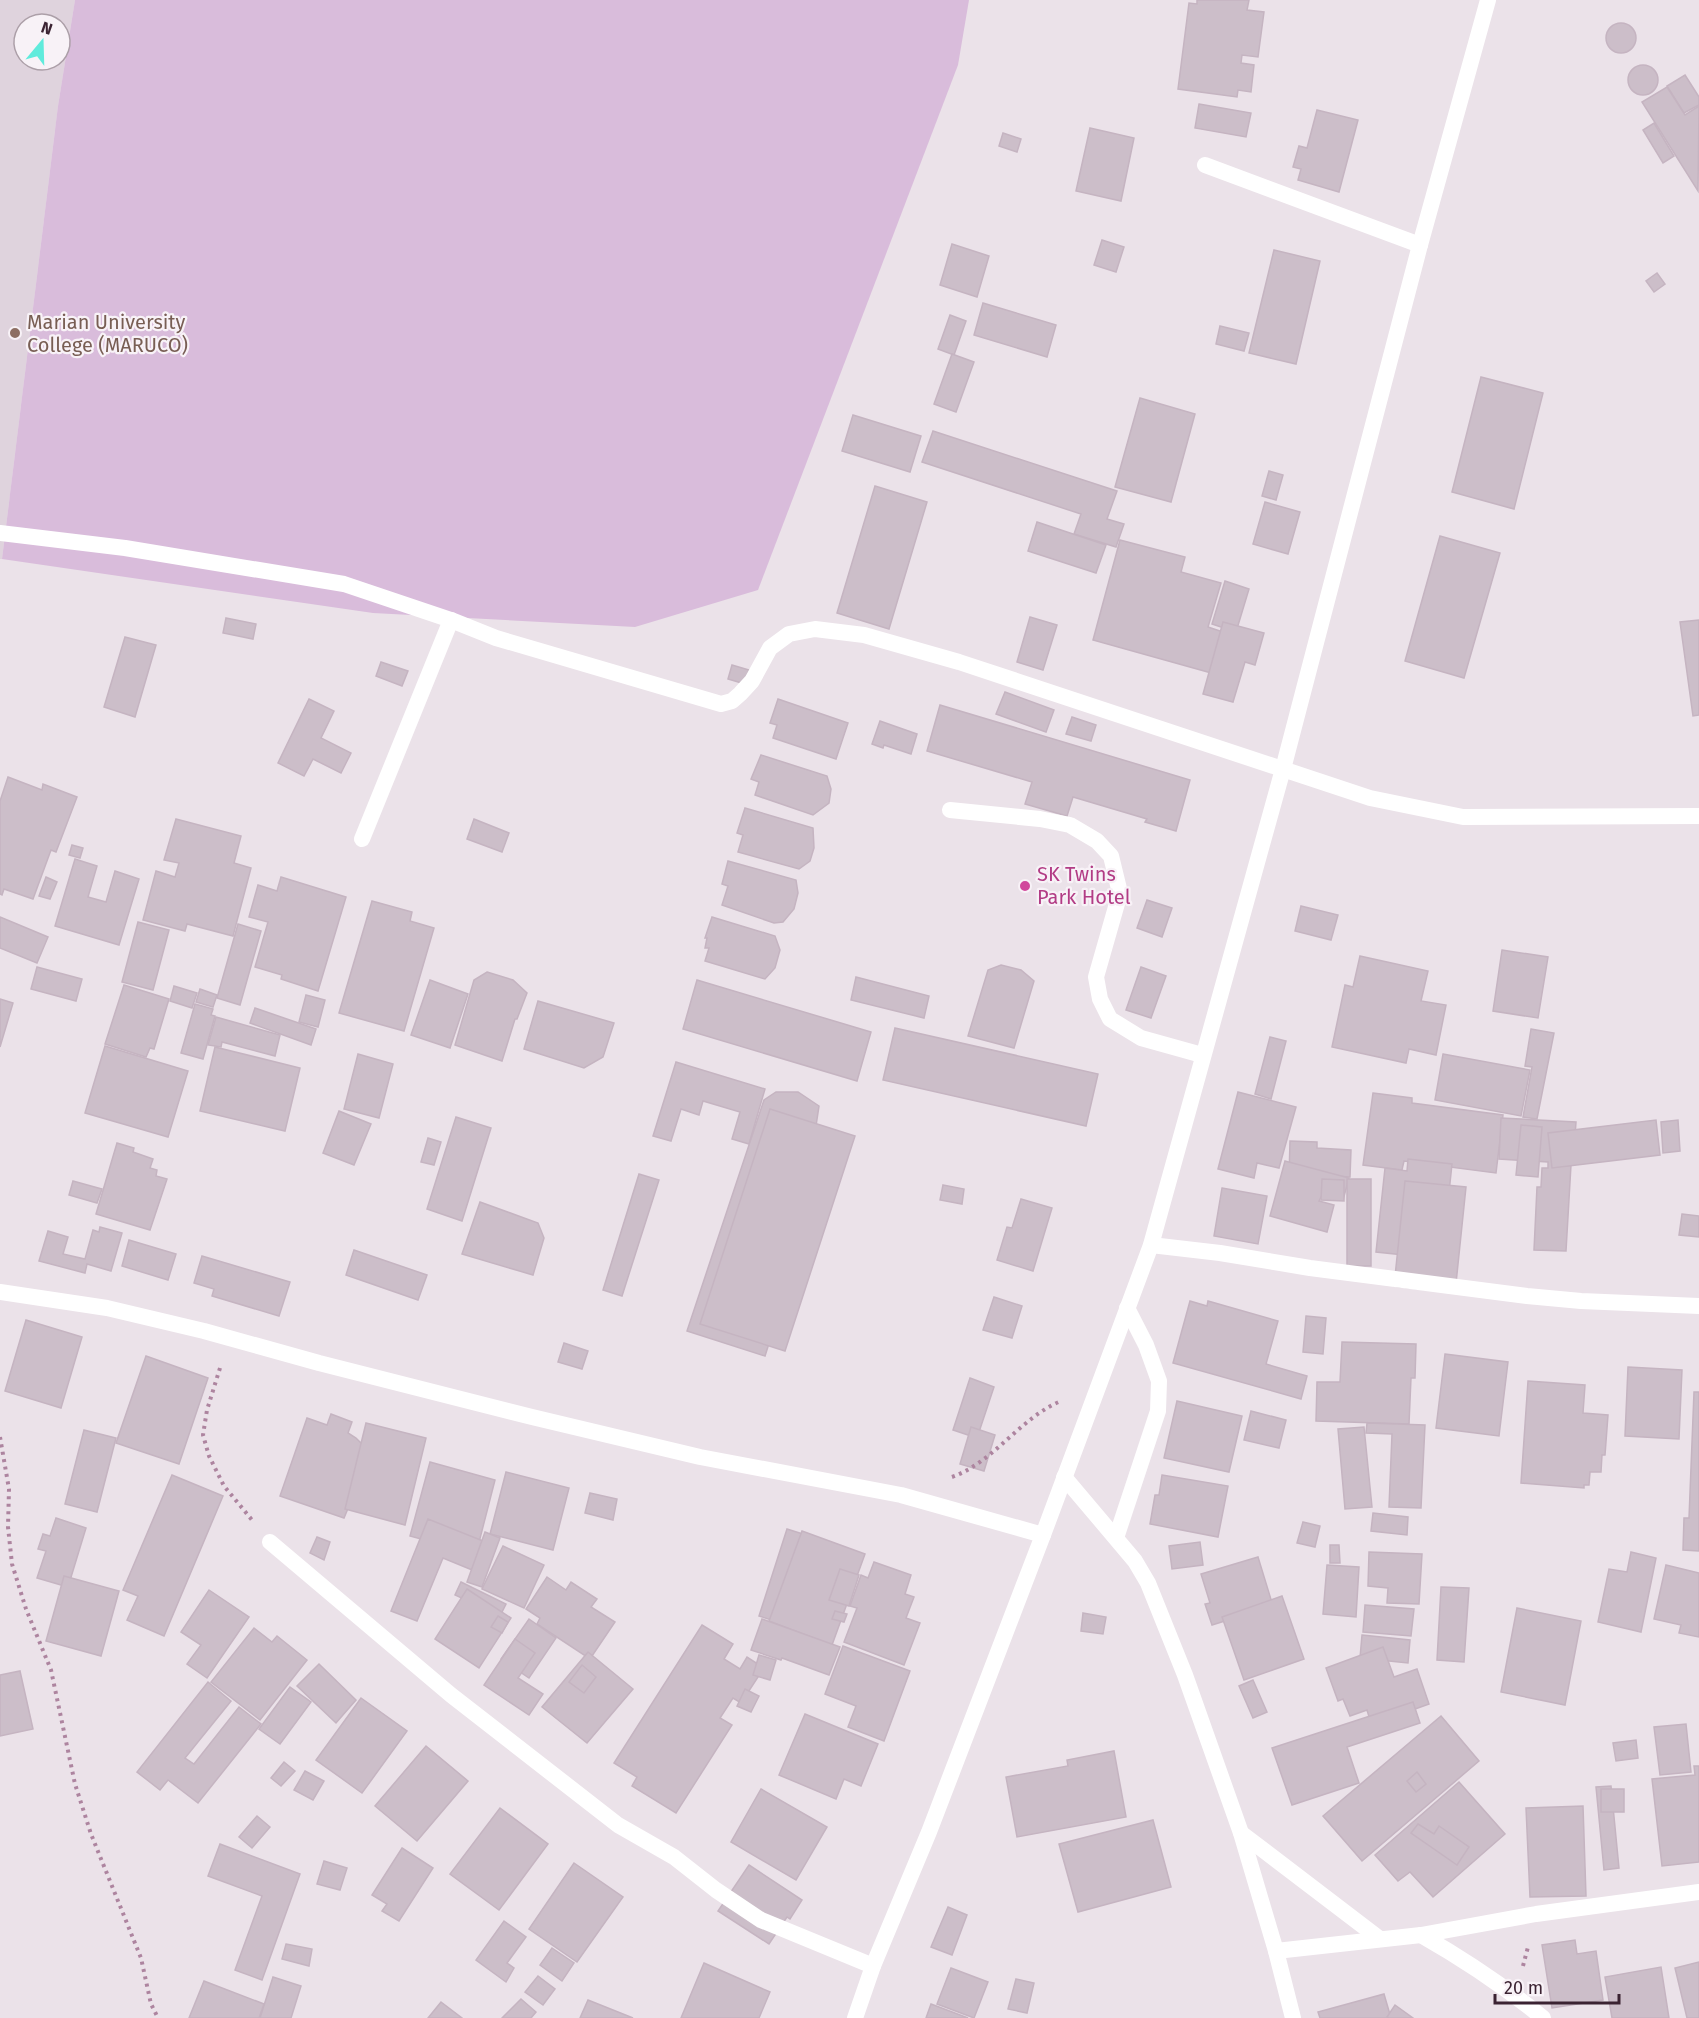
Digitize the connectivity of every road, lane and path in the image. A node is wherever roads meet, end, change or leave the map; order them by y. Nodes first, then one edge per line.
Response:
1 (1488, 0) edge
2 (1205, 165) dead end
3 (1420, 245) junction
4 (0, 533) edge
5 (451, 620) junction
6 (1283, 769) junction
7 (950, 810) dead end
8 (1699, 816) edge
9 (363, 839) dead end
10 (1202, 1055) junction
11 (1151, 1245) junction
12 (0, 1292) edge
13 (1699, 1306) edge
14 (1127, 1308) junction
15 (226, 1337) junction
16 (1098, 1387) junction
17 (0, 1437) edge
18 (1064, 1477) junction
19 (901, 1495) junction
20 (1043, 1535) junction
21 (1116, 1538) junction
22 (270, 1542) joint
23 (1241, 1833) junction
24 (1699, 1892) edge
25 (1536, 1914) junction
26 (1421, 1935) junction
27 (1380, 1940) junction
28 (1276, 1951) junction
29 (873, 1966) junction
30 (1516, 1995) junction
31 (158, 2018) edge
32 (855, 2018) edge
33 (1293, 2018) edge
34 (1544, 2018) edge

1 - 3 street
2 - 3 street
3 - 6 street
4 - 5 street
5 - 6 street
5 - 9 street
6 - 8 street
6 - 10 street
7 - 10 street
10 - 11 street
11 - 13 street
11 - 14 street
12 - 15 street
14 - 16 street
14 - 21 street
15 - 19 street
15 - 22 path
16 - 18 street
16 - 19 path
17 - 31 path
18 - 20 street
18 - 21 street
19 - 20 street
20 - 29 street
21 - 23 street
22 - 29 street
23 - 27 street
23 - 28 street
24 - 25 street
25 - 26 street
25 - 30 path
26 - 27 street
26 - 30 street
27 - 28 street
28 - 33 street
29 - 32 street
30 - 34 street

